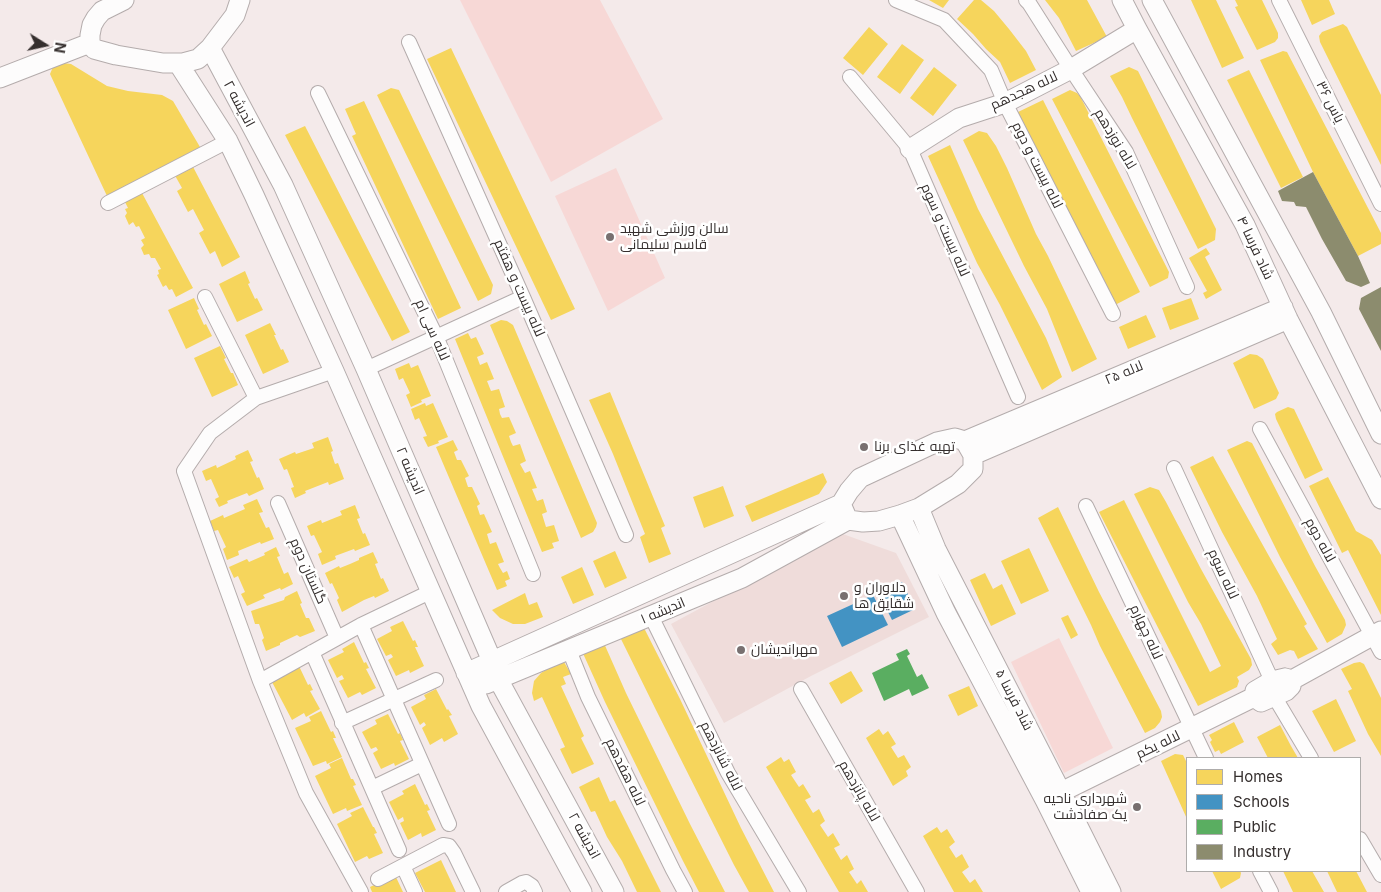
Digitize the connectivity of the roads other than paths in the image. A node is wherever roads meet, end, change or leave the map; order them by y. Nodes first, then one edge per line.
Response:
1 (124, 0) edge
2 (240, 0) edge
3 (896, 0) edge
4 (1026, 0) edge
5 (1122, 0) edge
6 (1152, 0) edge
7 (1279, 0) edge
8 (1137, 29) junction
9 (409, 42) dead end
10 (90, 43) junction
11 (210, 48) junction
12 (178, 63) junction
13 (1071, 70) junction
14 (850, 76) dead end
15 (0, 78) edge
16 (232, 91) junction
17 (318, 93) dead end
18 (1005, 103) junction
19 (208, 108) junction
20 (228, 141) junction
21 (910, 149) junction
22 (108, 203) dead end
23 (1381, 204) edge
24 (1267, 214) junction
25 (1245, 225) junction
26 (1187, 287) dead end
27 (205, 297) dead end
28 (523, 297) junction
29 (1285, 313) junction
30 (1114, 314) dead end
31 (436, 336) junction
32 (366, 368) junction
33 (334, 371) junction
34 (1018, 397) dead end
35 (256, 398) junction
36 (1260, 429) dead end
37 (1381, 434) edge
38 (969, 448) junction
39 (1174, 468) dead end
40 (1381, 499) edge
41 (278, 503) dead end
42 (1086, 506) dead end
43 (919, 508) junction
44 (844, 512) junction
45 (900, 515) junction
46 (626, 535) dead end
47 (534, 574) dead end
48 (430, 592) junction
49 (651, 616) junction
50 (360, 625) junction
51 (1377, 633) edge
52 (337, 638) junction
53 (569, 650) junction
54 (312, 652) junction
55 (1381, 652) edge
56 (492, 661) junction
57 (498, 679) junction
58 (436, 680) dead end
59 (260, 681) junction
60 (470, 681) junction
61 (801, 689) dead end
62 (1273, 689) junction
63 (394, 699) junction
64 (342, 724) junction
65 (1192, 728) junction
66 (1206, 757) edge
67 (1310, 757) edge
68 (422, 764) junction
69 (372, 788) junction
70 (1053, 796) junction
71 (449, 824) dead end
72 (1361, 841) edge
73 (400, 850) dead end
74 (403, 866) junction
75 (1261, 872) edge
76 (1381, 875) edge
77 (378, 879) dead end
78 (362, 892) edge
79 (415, 892) edge
80 (472, 892) edge
81 (506, 892) edge
82 (535, 892) edge
83 (582, 892) edge
84 (614, 892) edge
85 (685, 892) edge
86 (799, 892) edge
87 (917, 892) edge
88 (1091, 892) edge
89 (1111, 892) edge
90 (1271, 892) edge

1 - 10 street
2 - 11 street
3 - 18 street, لاله بیست و دوم
4 - 13 street, لاله نوزدهم
5 - 8 street, شاد فرسا ۴
6 - 24 street, شاد فرسا ۴
7 - 23 street, یاس ۳۶
8 - 13 street, لاله هجدهم
8 - 25 street, شاد فرسا ۴
9 - 28 street, لاله بیست و هفتم
10 - 12 street
10 - 15 street
11 - 12 street
11 - 16 street, اندیشه ۲
12 - 19 street, اندیشه ۲
13 - 18 street, لاله هجدهم
13 - 26 street, لاله نوزدهم
14 - 21 street, لاله بیست و سوم
16 - 19 street
16 - 32 street, اندیشه ۲
17 - 31 street, لاله سی ام
18 - 21 street, لاله هجدهم
18 - 30 street, لاله بیست و دوم
19 - 20 street, اندیشه ۲
20 - 22 street
20 - 33 street, اندیشه ۲
21 - 34 street, لاله بیست و سوم
24 - 25 street
24 - 37 street, شاد فرسا ۴
25 - 29 street, شاد فرسا ۴
27 - 35 street
28 - 31 street
28 - 46 street, لاله بیست و هفتم
29 - 38 street, لاله ۲۵
29 - 40 street, شاد فرسا ۴
31 - 32 street
31 - 47 street, لاله سی ام
32 - 56 street, اندیشه ۲
33 - 35 street
33 - 48 street, اندیشه ۲
35 - 59 street
36 - 51 street, لاله دوم
38 - 43 street, اندیشه ۱
38 - 44 street, اندیشه ۱
39 - 62 street, لاله سوم
41 - 52 street, گلستان دوم
42 - 65 street, لاله چهارم
43 - 45 street, اندیشه ۱
43 - 70 street, شاد فرسا ۵
44 - 45 street, اندیشه ۱
44 - 49 street, اندیشه ۱
44 - 56 street, اندیشه ۱
45 - 70 street, شاد فرسا ۵
48 - 50 street
48 - 60 street, اندیشه ۲
49 - 53 street, اندیشه ۱
49 - 86 street, لاله شانزدهم
50 - 52 street
50 - 63 street
51 - 55 street, لاله دوم
51 - 62 street
52 - 54 street
53 - 57 street, اندیشه ۱
53 - 85 street, لاله هفدهم
54 - 59 street
54 - 64 street
56 - 57 street, اندیشه ۲
56 - 60 street, اندیشه ۱
57 - 60 street, اندیشه ۱
57 - 84 street, اندیشه ۲
58 - 63 street
59 - 78 street
60 - 83 street, اندیشه ۲
61 - 87 street, لاله پانزدهم
62 - 65 street, لاله یکم
62 - 67 street, لاله سوم
63 - 64 street
63 - 68 street
64 - 69 street
65 - 66 street, لاله چهارم
65 - 70 street, لاله یکم
68 - 69 street
68 - 71 street
69 - 73 street
70 - 88 street, شاد فرسا ۵
70 - 89 street, شاد فرسا ۵
72 - 76 street
74 - 77 street
74 - 79 street
74 - 80 street
75 - 90 street
81 - 82 street

